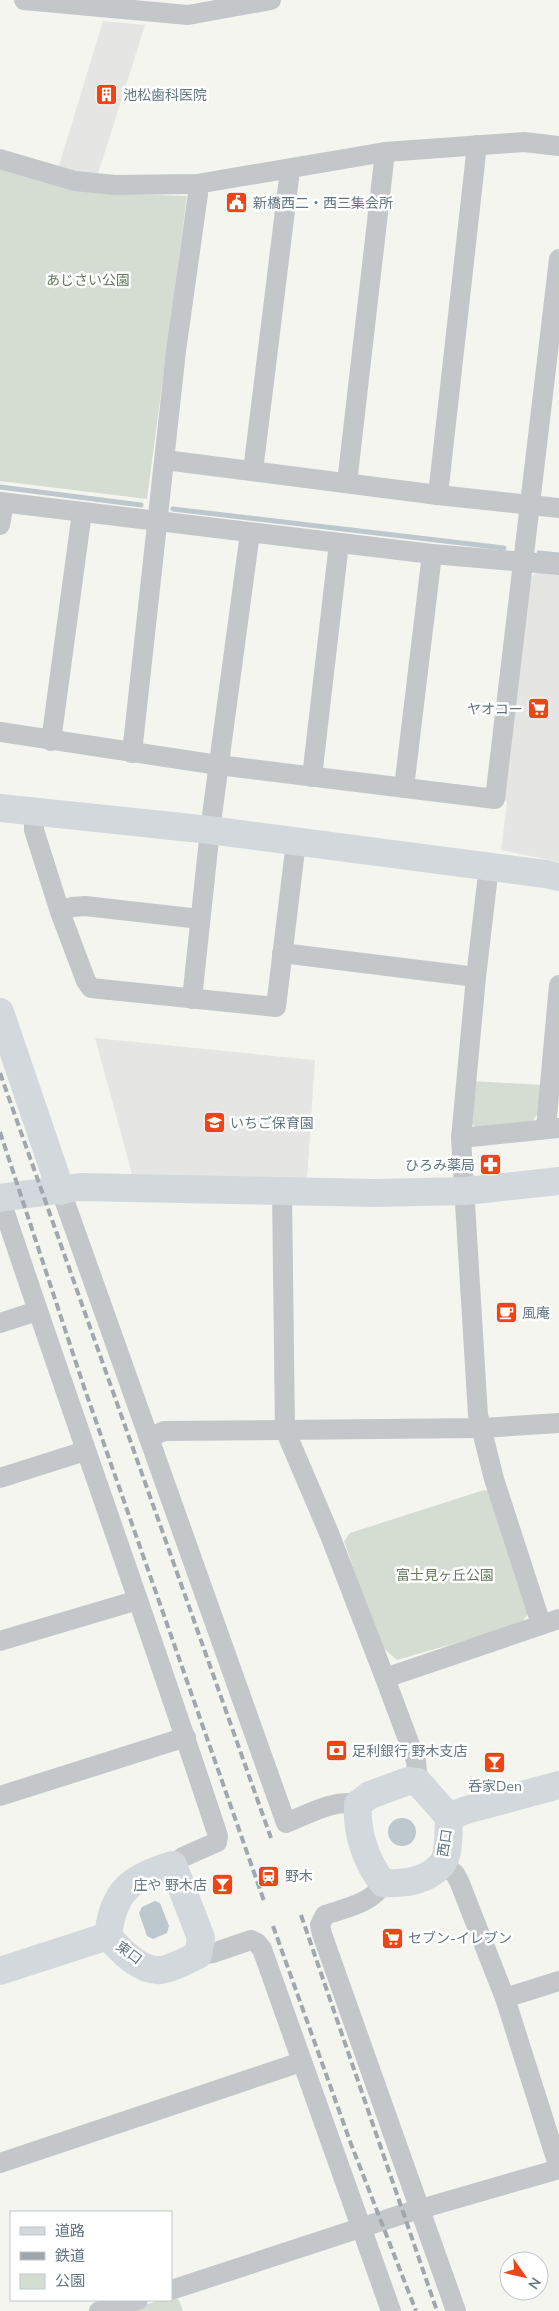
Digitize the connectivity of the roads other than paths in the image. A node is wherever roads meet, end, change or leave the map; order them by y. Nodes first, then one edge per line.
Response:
1 (24, 0) edge
2 (271, 0) edge
3 (77, 3) edge
4 (245, 3) edge
5 (477, 145) junction
6 (559, 146) edge
7 (385, 152) junction
8 (0, 159) edge
9 (290, 170) junction
10 (197, 184) junction
11 (559, 259) edge
12 (165, 460) junction
13 (253, 471) junction
14 (347, 483) junction
15 (438, 495) junction
16 (2, 502) edge
17 (528, 504) junction
18 (559, 508) edge
19 (82, 512) junction
20 (158, 521) junction
21 (0, 525) edge
22 (250, 532) junction
23 (339, 543) junction
24 (432, 554) junction
25 (523, 561) junction
26 (559, 565) edge
27 (0, 732) edge
28 (51, 740) junction
29 (132, 753) junction
30 (218, 766) junction
31 (312, 777) junction
32 (404, 788) junction
33 (0, 808) edge
34 (34, 812) junction
35 (210, 830) junction
36 (296, 842) junction
37 (489, 866) junction
38 (559, 878) edge
39 (60, 912) junction
40 (200, 919) junction
41 (282, 953) junction
42 (476, 977) junction
43 (559, 985) edge
44 (192, 999) junction
45 (0, 1012) edge
46 (552, 1128) edge
47 (461, 1138) junction
48 (559, 1181) edge
49 (61, 1191) junction
50 (282, 1191) junction
51 (466, 1191) junction
52 (0, 1198) edge
53 (37, 1311) junction
54 (0, 1323) edge
55 (559, 1423) edge
56 (482, 1428) junction
57 (285, 1430) junction
58 (149, 1438) junction
59 (85, 1451) junction
60 (0, 1478) edge
61 (138, 1600) junction
62 (550, 1621) edge
63 (0, 1641) edge
64 (385, 1678) junction
65 (186, 1737) junction
66 (418, 1782) junction
67 (559, 1785) edge
68 (0, 1796) edge
69 (358, 1804) junction
70 (448, 1817) junction
71 (442, 1864) junction
72 (173, 1865) junction
73 (383, 1883) junction
74 (108, 1936) junction
75 (198, 1955) junction
76 (0, 1972) edge
77 (559, 1981) edge
78 (505, 1998) junction
79 (301, 2062) junction
80 (0, 2164) edge
81 (559, 2168) edge
82 (420, 2209) junction
83 (361, 2228) junction
84 (172, 2290) edge
85 (135, 2301) edge
86 (100, 2311) edge
87 (391, 2311) edge
88 (456, 2311) edge

1 - 3 street
2 - 4 street
3 - 4 street
5 - 6 street
5 - 7 street
5 - 15 street
7 - 9 street
7 - 14 street
8 - 10 street
9 - 10 street
9 - 13 street
10 - 12 street
11 - 17 street
12 - 13 street
12 - 20 street
13 - 14 street
14 - 15 street
15 - 17 street
16 - 19 street
16 - 21 street
17 - 18 street
17 - 25 street
19 - 20 street
19 - 28 street
20 - 22 street
20 - 29 street
22 - 23 street
22 - 30 street
23 - 24 street
23 - 31 street
24 - 25 street
24 - 32 street
25 - 26 street
25 - 32 street
27 - 28 street
28 - 29 street
29 - 30 street
30 - 31 street
30 - 35 street
31 - 32 street
33 - 34 street
34 - 35 street
34 - 39 street
35 - 36 street
35 - 40 street
36 - 37 street
36 - 41 street
37 - 38 street
37 - 42 street
39 - 40 street
39 - 44 street
40 - 44 street
41 - 42 street
41 - 44 street
42 - 47 street
43 - 46 street
45 - 49 street
46 - 47 street
47 - 51 street
48 - 51 street
49 - 50 street
49 - 52 street
49 - 58 street
50 - 51 street
50 - 57 street
51 - 56 street
52 - 53 street
53 - 54 street
53 - 59 street
55 - 56 street
56 - 57 street
56 - 62 street
57 - 58 street
57 - 64 street
58 - 69 street
59 - 60 street
59 - 61 street
61 - 63 street
61 - 65 street
62 - 64 street
64 - 66 street
65 - 68 street
65 - 72 street
66 - 69 street
66 - 70 street, 西口
67 - 70 street
69 - 73 street
70 - 71 street, 西口
71 - 73 street, 西口
71 - 78 street
72 - 74 street, 東口
72 - 75 street
73 - 82 street
74 - 75 street, 東口
74 - 76 street
75 - 79 street
77 - 78 street
78 - 81 street
79 - 80 street
79 - 83 street
81 - 82 street
82 - 83 street
82 - 88 street
83 - 84 street
83 - 87 street
85 - 86 street

